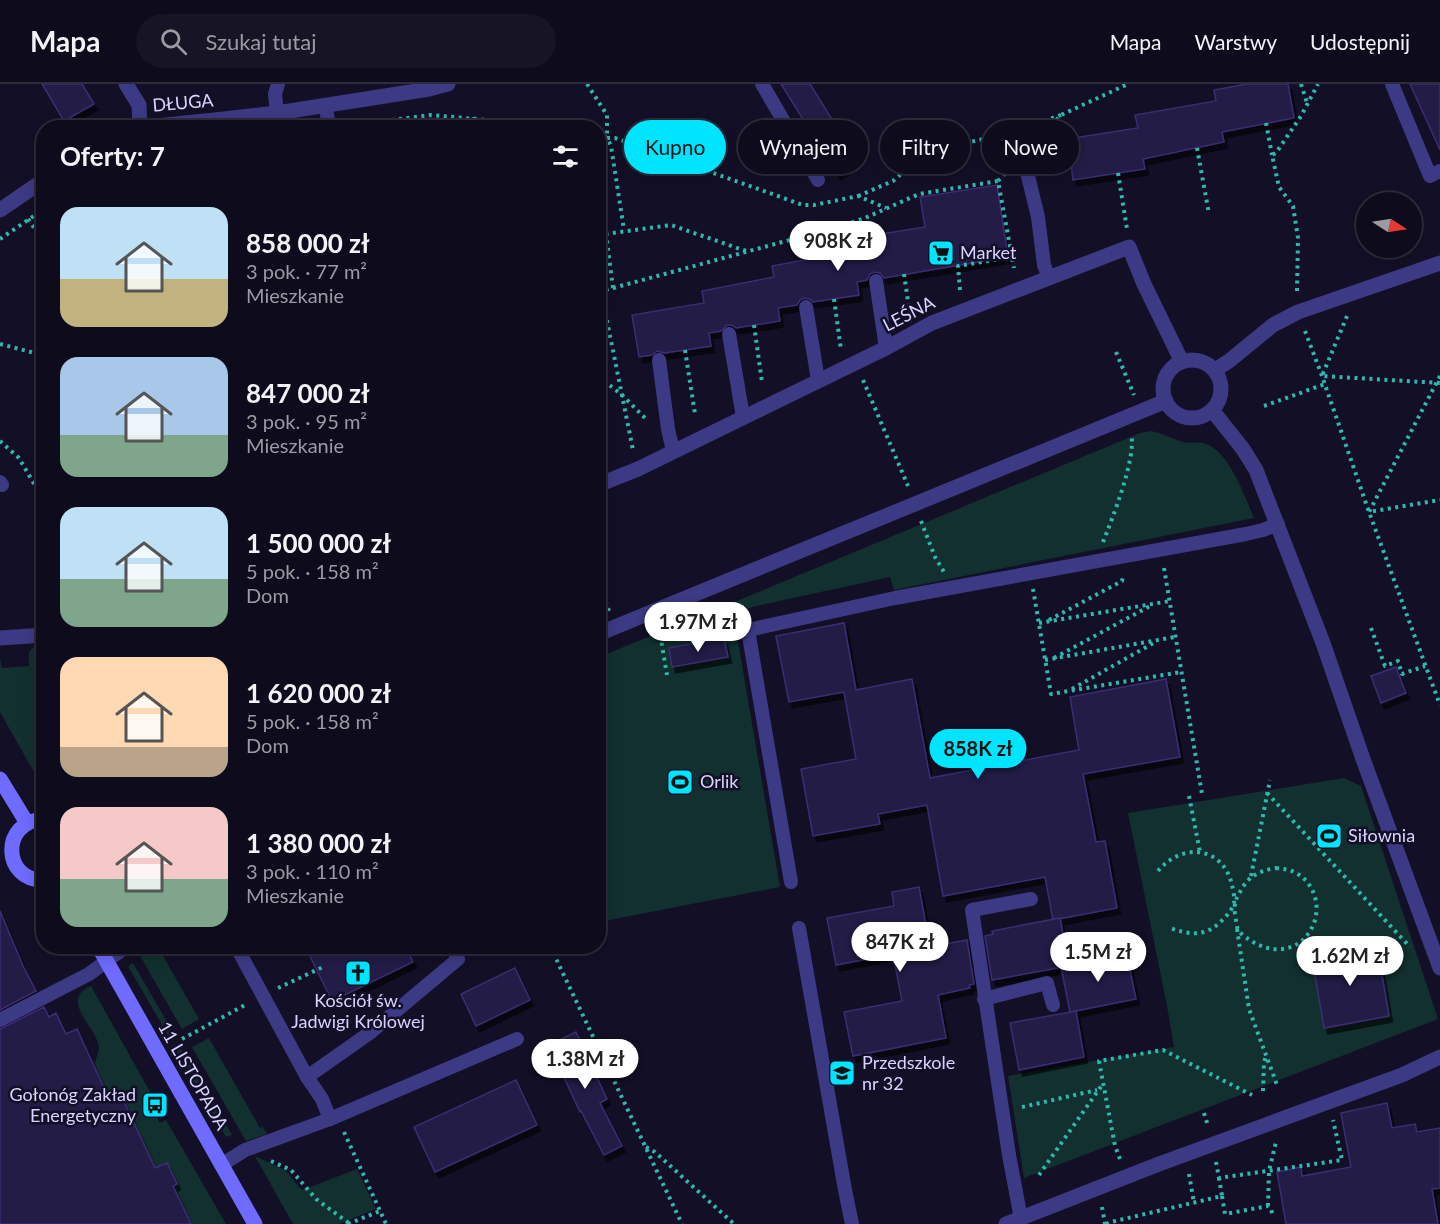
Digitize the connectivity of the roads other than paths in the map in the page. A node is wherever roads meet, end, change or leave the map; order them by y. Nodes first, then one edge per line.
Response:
1 (126, 84) edge
2 (278, 84) edge
3 (448, 84) edge
4 (762, 84) edge
5 (1392, 84) edge
6 (378, 90) edge
7 (325, 106) junction
8 (277, 113) junction
9 (140, 120) edge
10 (215, 120) edge
11 (332, 120) edge
12 (1440, 171) edge
13 (1028, 176) dead end
14 (818, 180) dead end
15 (36, 185) edge
16 (0, 210) edge
17 (1440, 263) edge
18 (1049, 278) junction
19 (876, 281) dead end
20 (806, 307) dead end
21 (729, 334) dead end
22 (886, 348) junction
23 (658, 360) dead end
24 (1182, 362) junction
25 (1215, 370) junction
26 (818, 380) junction
27 (1166, 401) junction
28 (1212, 410) junction
29 (743, 417) junction
30 (673, 451) junction
31 (606, 482) edge
32 (1278, 524) junction
33 (606, 631) edge
34 (36, 636) edge
35 (0, 638) edge
36 (0, 779) edge
37 (36, 819) edge
38 (27, 823) junction
39 (36, 879) edge
40 (791, 882) dead end
41 (1031, 899) dead end
42 (799, 928) dead end
43 (102, 954) edge
44 (117, 954) edge
45 (240, 954) edge
46 (456, 954) edge
47 (106, 963) junction
48 (1440, 968) edge
49 (984, 999) junction
50 (1053, 1005) dead end
51 (0, 1020) edge
52 (517, 1039) dead end
53 (1440, 1057) edge
54 (307, 1077) junction
55 (334, 1118) junction
56 (221, 1165) junction
57 (1013, 1221) edge
58 (255, 1224) edge
59 (852, 1224) edge

1 - 9 street
2 - 8 lane
3 - 6 street, DŁUGA
4 - 14 lane
5 - 12 lane
6 - 7 street, DŁUGA
7 - 8 street, DŁUGA
7 - 11 lane
8 - 10 street, DŁUGA
13 - 18 lane
15 - 16 street
17 - 25 street
18 - 22 street, LEŚNA
18 - 24 street, LEŚNA
19 - 22 lane
20 - 26 lane
21 - 29 lane
22 - 26 street, LEŚNA
23 - 30 lane
24 - 25 street
24 - 27 street
25 - 28 street
26 - 29 street, LEŚNA
27 - 28 street
27 - 33 street
28 - 32 street
29 - 30 street, LEŚNA
30 - 31 street, LEŚNA
32 - 40 lane
32 - 48 street
34 - 35 street
36 - 38 street
37 - 38 street
38 - 39 street
41 - 49 lane
42 - 59 lane
43 - 47 street, 11 LISTOPADA
44 - 47 lane
45 - 54 lane
46 - 54 lane
47 - 51 lane
47 - 56 street, 11 LISTOPADA
49 - 50 lane
49 - 57 lane
52 - 55 lane
53 - 57 street
54 - 55 lane
55 - 56 lane
56 - 58 street, 11 LISTOPADA

